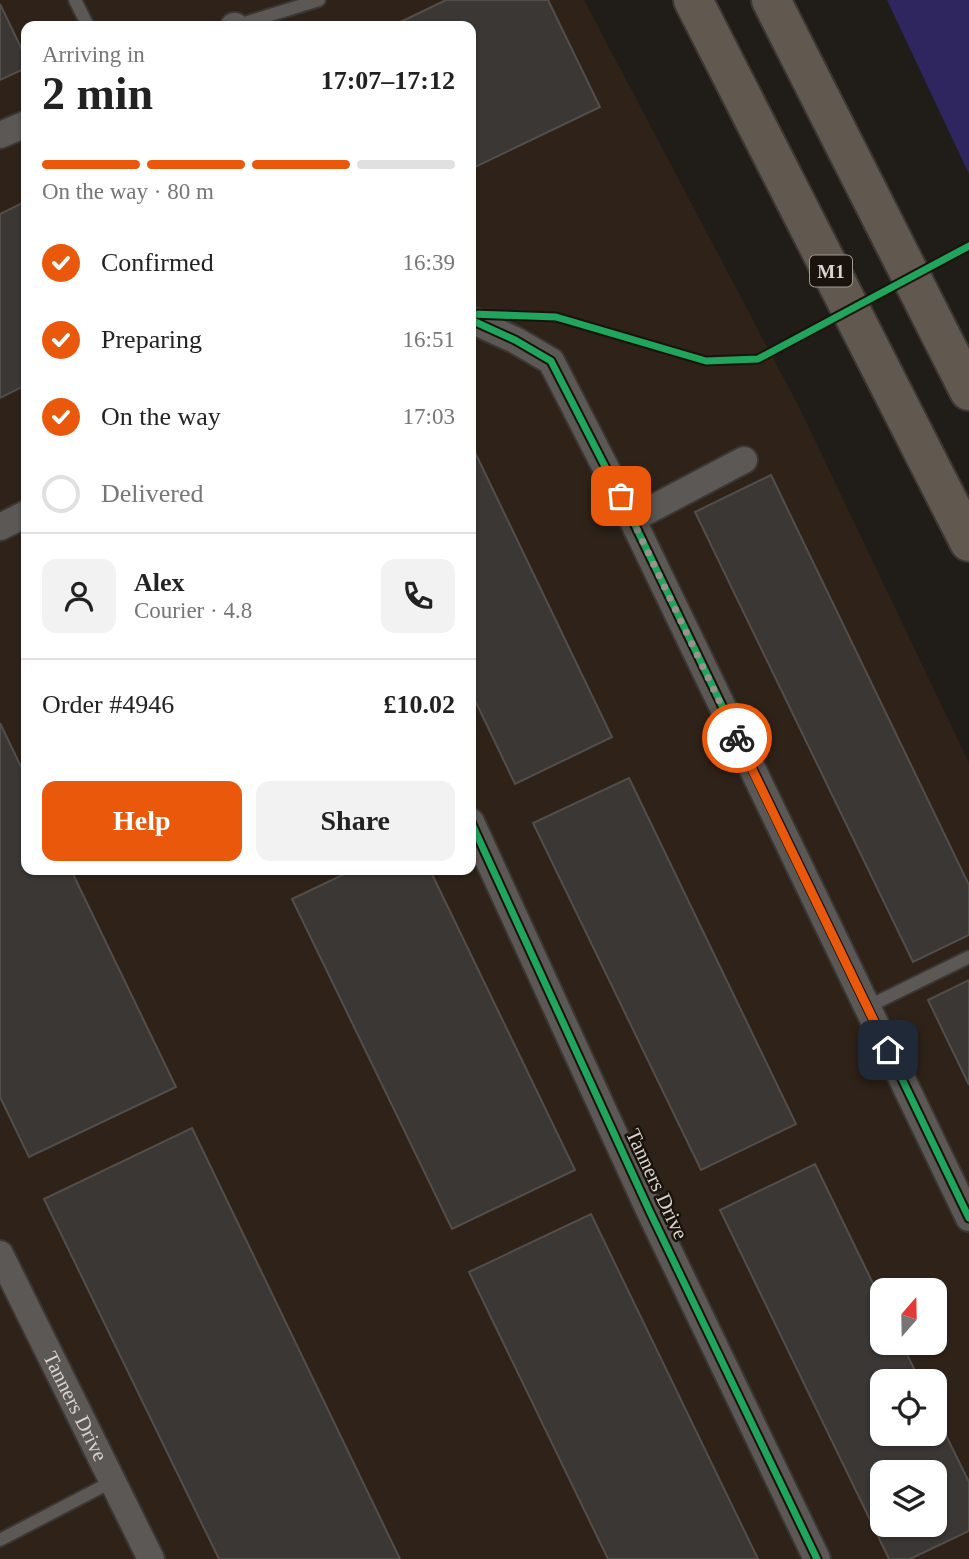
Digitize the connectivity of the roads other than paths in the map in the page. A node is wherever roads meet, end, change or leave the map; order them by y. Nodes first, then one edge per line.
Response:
1 (75, 0) edge
2 (319, 0) edge
3 (693, 0) edge
4 (771, 0) edge
5 (86, 21) edge
6 (251, 21) edge
7 (21, 126) edge
8 (0, 135) edge
9 (476, 322) edge
10 (969, 391) edge
11 (744, 460) dead end
12 (21, 516) edge
13 (632, 519) junction
14 (0, 527) edge
15 (969, 542) edge
16 (476, 833) edge
17 (969, 957) edge
18 (867, 1007) junction
19 (969, 1218) edge
20 (0, 1254) edge
21 (113, 1481) junction
22 (0, 1539) edge
23 (151, 1559) edge
24 (817, 1559) edge

1 - 5 lane
2 - 6 lane
3 - 15 highway, M1
4 - 10 highway
7 - 8 street
9 - 13 street
11 - 13 street
12 - 14 street
13 - 18 street
16 - 24 street, Tanners Drive
17 - 18 lane
18 - 19 street
20 - 21 street, Tanners Drive
21 - 22 lane
21 - 23 street, Tanners Drive

